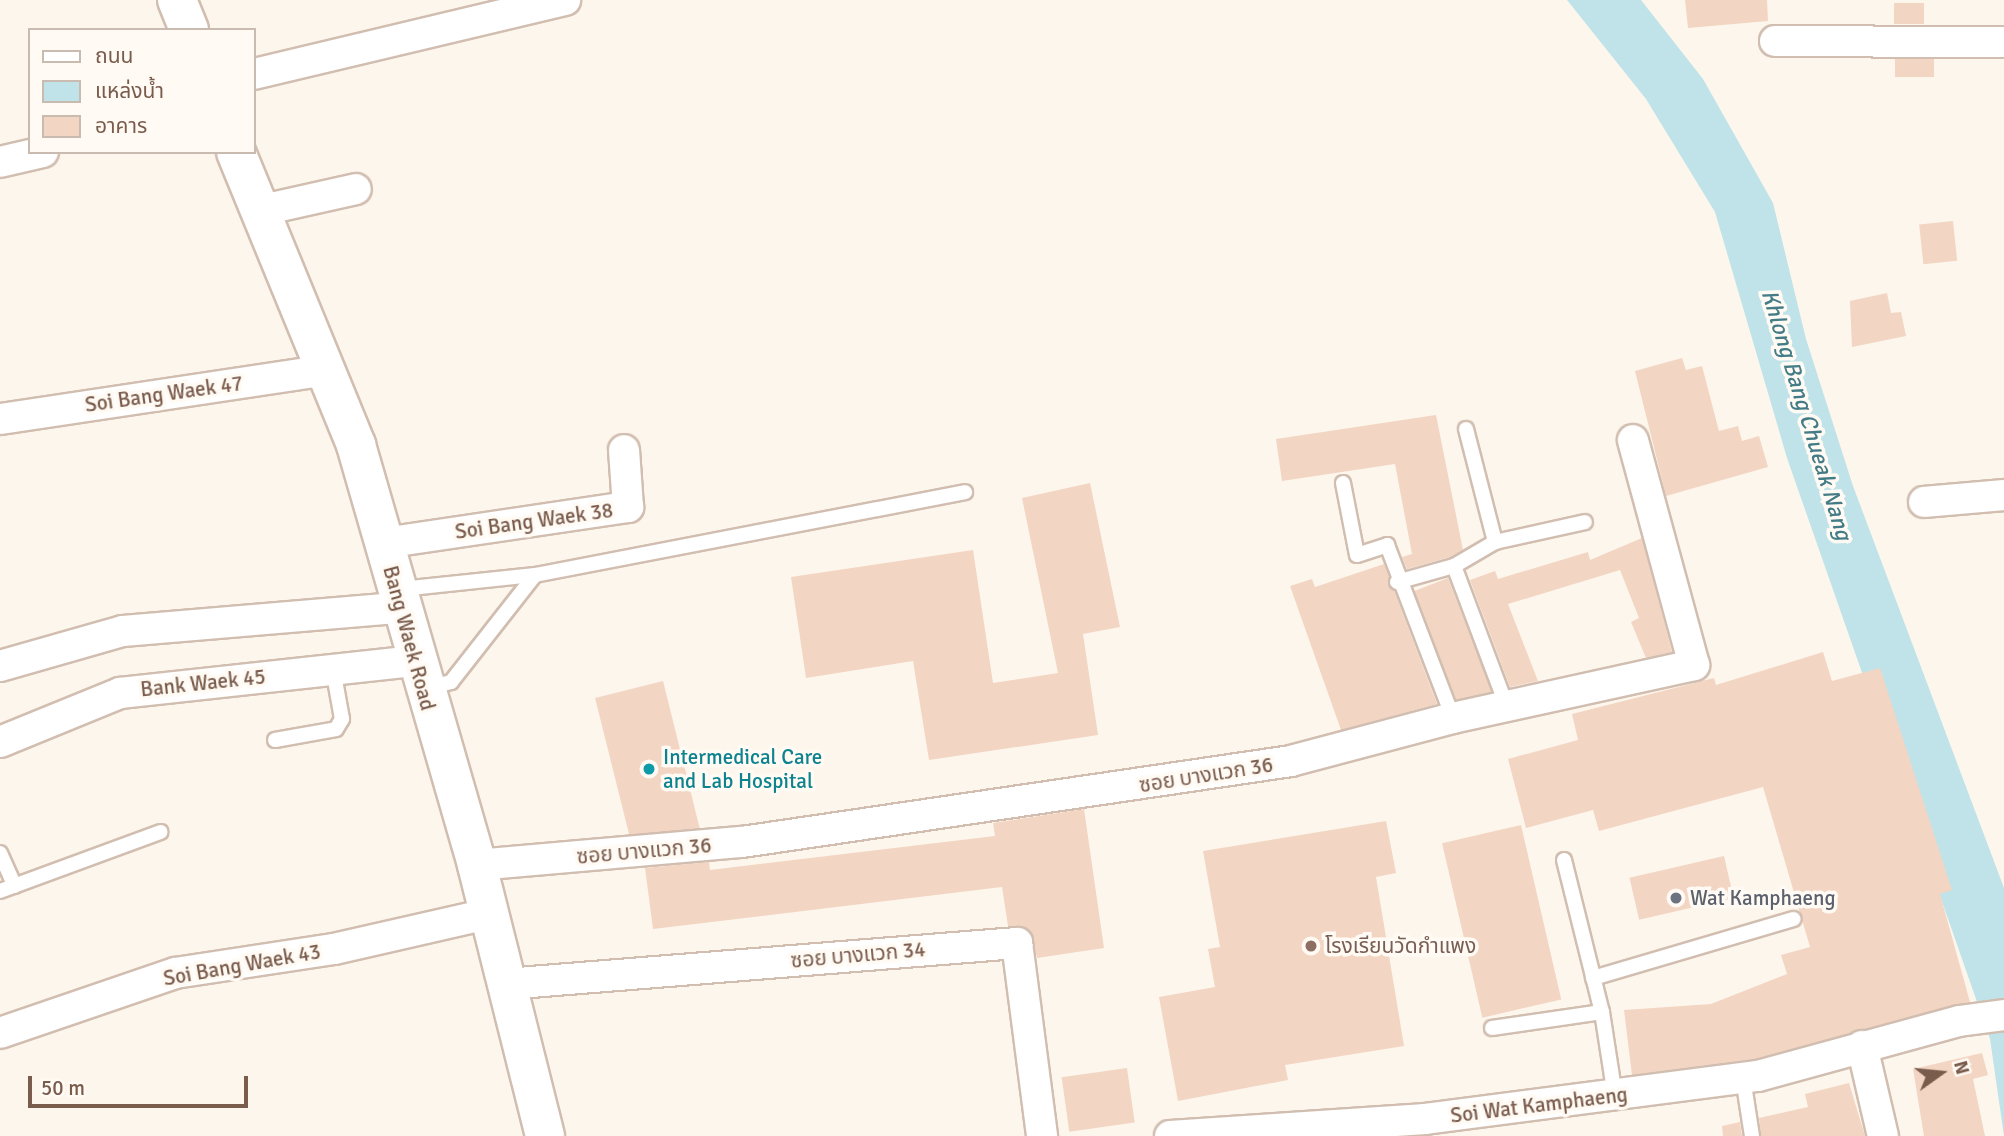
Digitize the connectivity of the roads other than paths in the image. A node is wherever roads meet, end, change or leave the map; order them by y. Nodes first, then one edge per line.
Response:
1 (177, 0) edge
2 (565, 0) edge
3 (187, 28) edge
4 (1775, 41) dead end
5 (2004, 42) edge
6 (256, 74) edge
7 (34, 154) edge
8 (237, 154) edge
9 (0, 162) edge
10 (356, 189) dead end
11 (262, 210) junction
12 (328, 370) junction
13 (0, 419) edge
14 (1466, 429) dead end
15 (1633, 440) dead end
16 (624, 450) dead end
17 (1343, 483) dead end
18 (965, 492) dead end
19 (2004, 495) edge
20 (1924, 502) dead end
21 (1585, 522) dead end
22 (1495, 542) junction
23 (384, 543) junction
24 (1454, 566) junction
25 (535, 575) junction
26 (1397, 582) junction
27 (397, 599) junction
28 (0, 666) edge
29 (333, 669) junction
30 (419, 675) junction
31 (1507, 707) junction
32 (1452, 718) junction
33 (275, 740) dead end
34 (0, 741) edge
35 (160, 832) dead end
36 (0, 853) edge
37 (1564, 860) dead end
38 (477, 865) junction
39 (15, 886) junction
40 (0, 891) edge
41 (488, 914) junction
42 (1793, 919) dead end
43 (1593, 978) junction
44 (506, 984) junction
45 (1602, 1013) junction
46 (2004, 1015) edge
47 (1492, 1028) dead end
48 (0, 1033) edge
49 (1862, 1046) junction
50 (1743, 1078) junction
51 (1615, 1096) junction
52 (1427, 1127) edge
53 (1348, 1129) edge
54 (545, 1136) edge
55 (1042, 1136) edge
56 (1170, 1136) edge
57 (1752, 1136) edge
58 (1883, 1136) edge

1 - 3 main road
2 - 6 street
4 - 5 street
7 - 9 street
8 - 11 main road, Bang Waek Road
10 - 11 street
11 - 12 main road, Bang Waek Road
12 - 13 street, Soi Bang Waek 47
12 - 23 main road, Bang Waek Road
14 - 22 lane
15 - 31 street, ซอย บางแวก 36
16 - 23 street, Soi Bang Waek 38
17 - 26 lane
18 - 25 lane
19 - 20 street
21 - 22 lane
22 - 24 lane
23 - 27 main road, Bang Waek Road
24 - 26 lane
24 - 31 lane
25 - 27 lane
25 - 30 lane
26 - 32 lane
27 - 28 street
27 - 30 main road, Bang Waek Road
29 - 30 street, Bank Waek 45
29 - 33 lane
29 - 34 street, Bank Waek 45
30 - 38 main road, Bang Waek Road
31 - 32 street, ซอย บางแวก 36
32 - 38 street, ซอย บางแวก 36
35 - 39 lane
36 - 39 lane
37 - 43 lane
38 - 41 main road, Bang Waek Road
39 - 40 lane
41 - 44 main road, Bang Waek Road
41 - 48 street, Soi Bang Waek 43
42 - 43 lane
43 - 45 lane
44 - 54 main road, Bang Waek Road
44 - 55 street, ซอย บางแวก 34
45 - 47 lane
45 - 51 lane
46 - 49 street, Soi Wat Kamphaeng
49 - 50 street, Soi Wat Kamphaeng
49 - 58 street
50 - 51 street, Soi Wat Kamphaeng
50 - 57 lane
51 - 52 street, Soi Wat Kamphaeng
52 - 53 street, Soi Wat Kamphaeng
53 - 56 street, Soi Wat Kamphaeng

